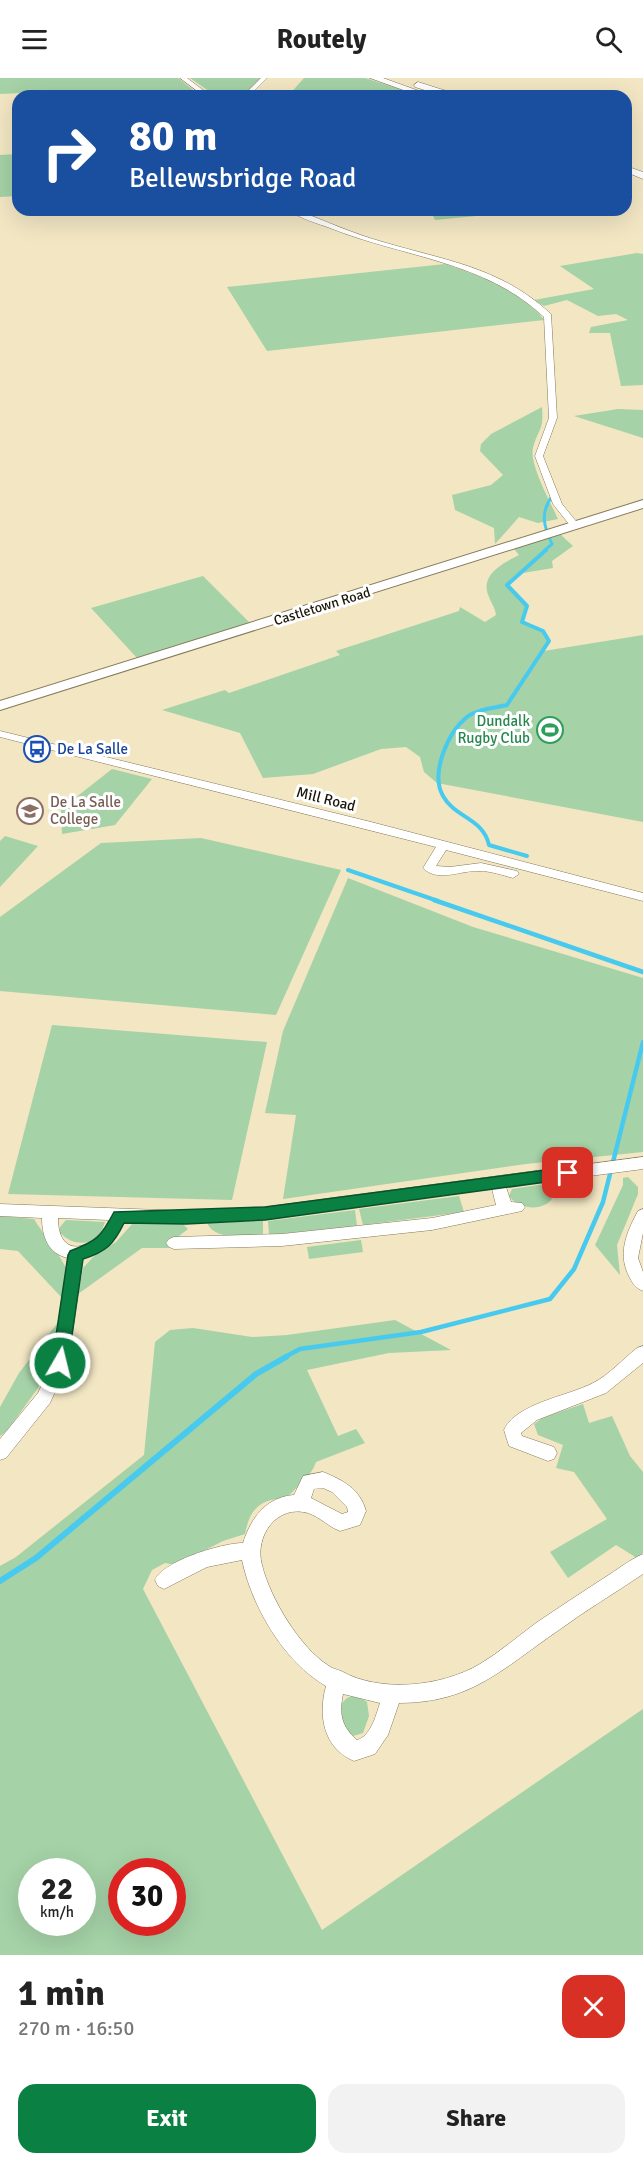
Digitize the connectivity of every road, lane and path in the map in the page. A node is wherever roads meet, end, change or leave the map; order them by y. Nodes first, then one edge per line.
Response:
1 (183, 78) edge
2 (264, 78) edge
3 (374, 78) edge
4 (398, 78) edge
5 (200, 90) edge
6 (252, 90) edge
7 (411, 90) edge
8 (435, 90) edge
9 (307, 216) edge
10 (643, 504) edge
11 (575, 526) junction
12 (0, 706) edge
13 (0, 734) edge
14 (443, 845) junction
15 (513, 874) dead end
16 (643, 897) edge
17 (643, 1163) edge
18 (498, 1183) junction
19 (0, 1210) edge
20 (50, 1214) junction
21 (643, 1215) edge
22 (119, 1216) junction
23 (198, 1217) junction
24 (197, 1242) junction
25 (174, 1243) dead end
26 (76, 1255) junction
27 (643, 1284) edge
28 (643, 1353) edge
29 (0, 1452) edge
30 (548, 1453) dead end
31 (302, 1503) dead end
32 (250, 1551) junction
33 (643, 1563) edge
34 (164, 1580) dead end
35 (337, 1680) junction
36 (392, 1695) junction

1 - 5 street
2 - 6 street
3 - 7 highway
4 - 8 highway
9 - 11 street
10 - 11 main road, Castletown Road
11 - 12 main road, Castletown Road
13 - 14 street, Mill Road
14 - 15 street
14 - 16 street, Mill Road
17 - 18 street
18 - 23 street
18 - 24 street
19 - 20 street
20 - 22 street
20 - 26 street
21 - 27 street
22 - 23 street
22 - 26 street
23 - 24 street
24 - 25 street
26 - 29 street
28 - 30 street
31 - 32 street
32 - 34 street
32 - 35 street
33 - 36 street
35 - 36 street
35 - 36 street

